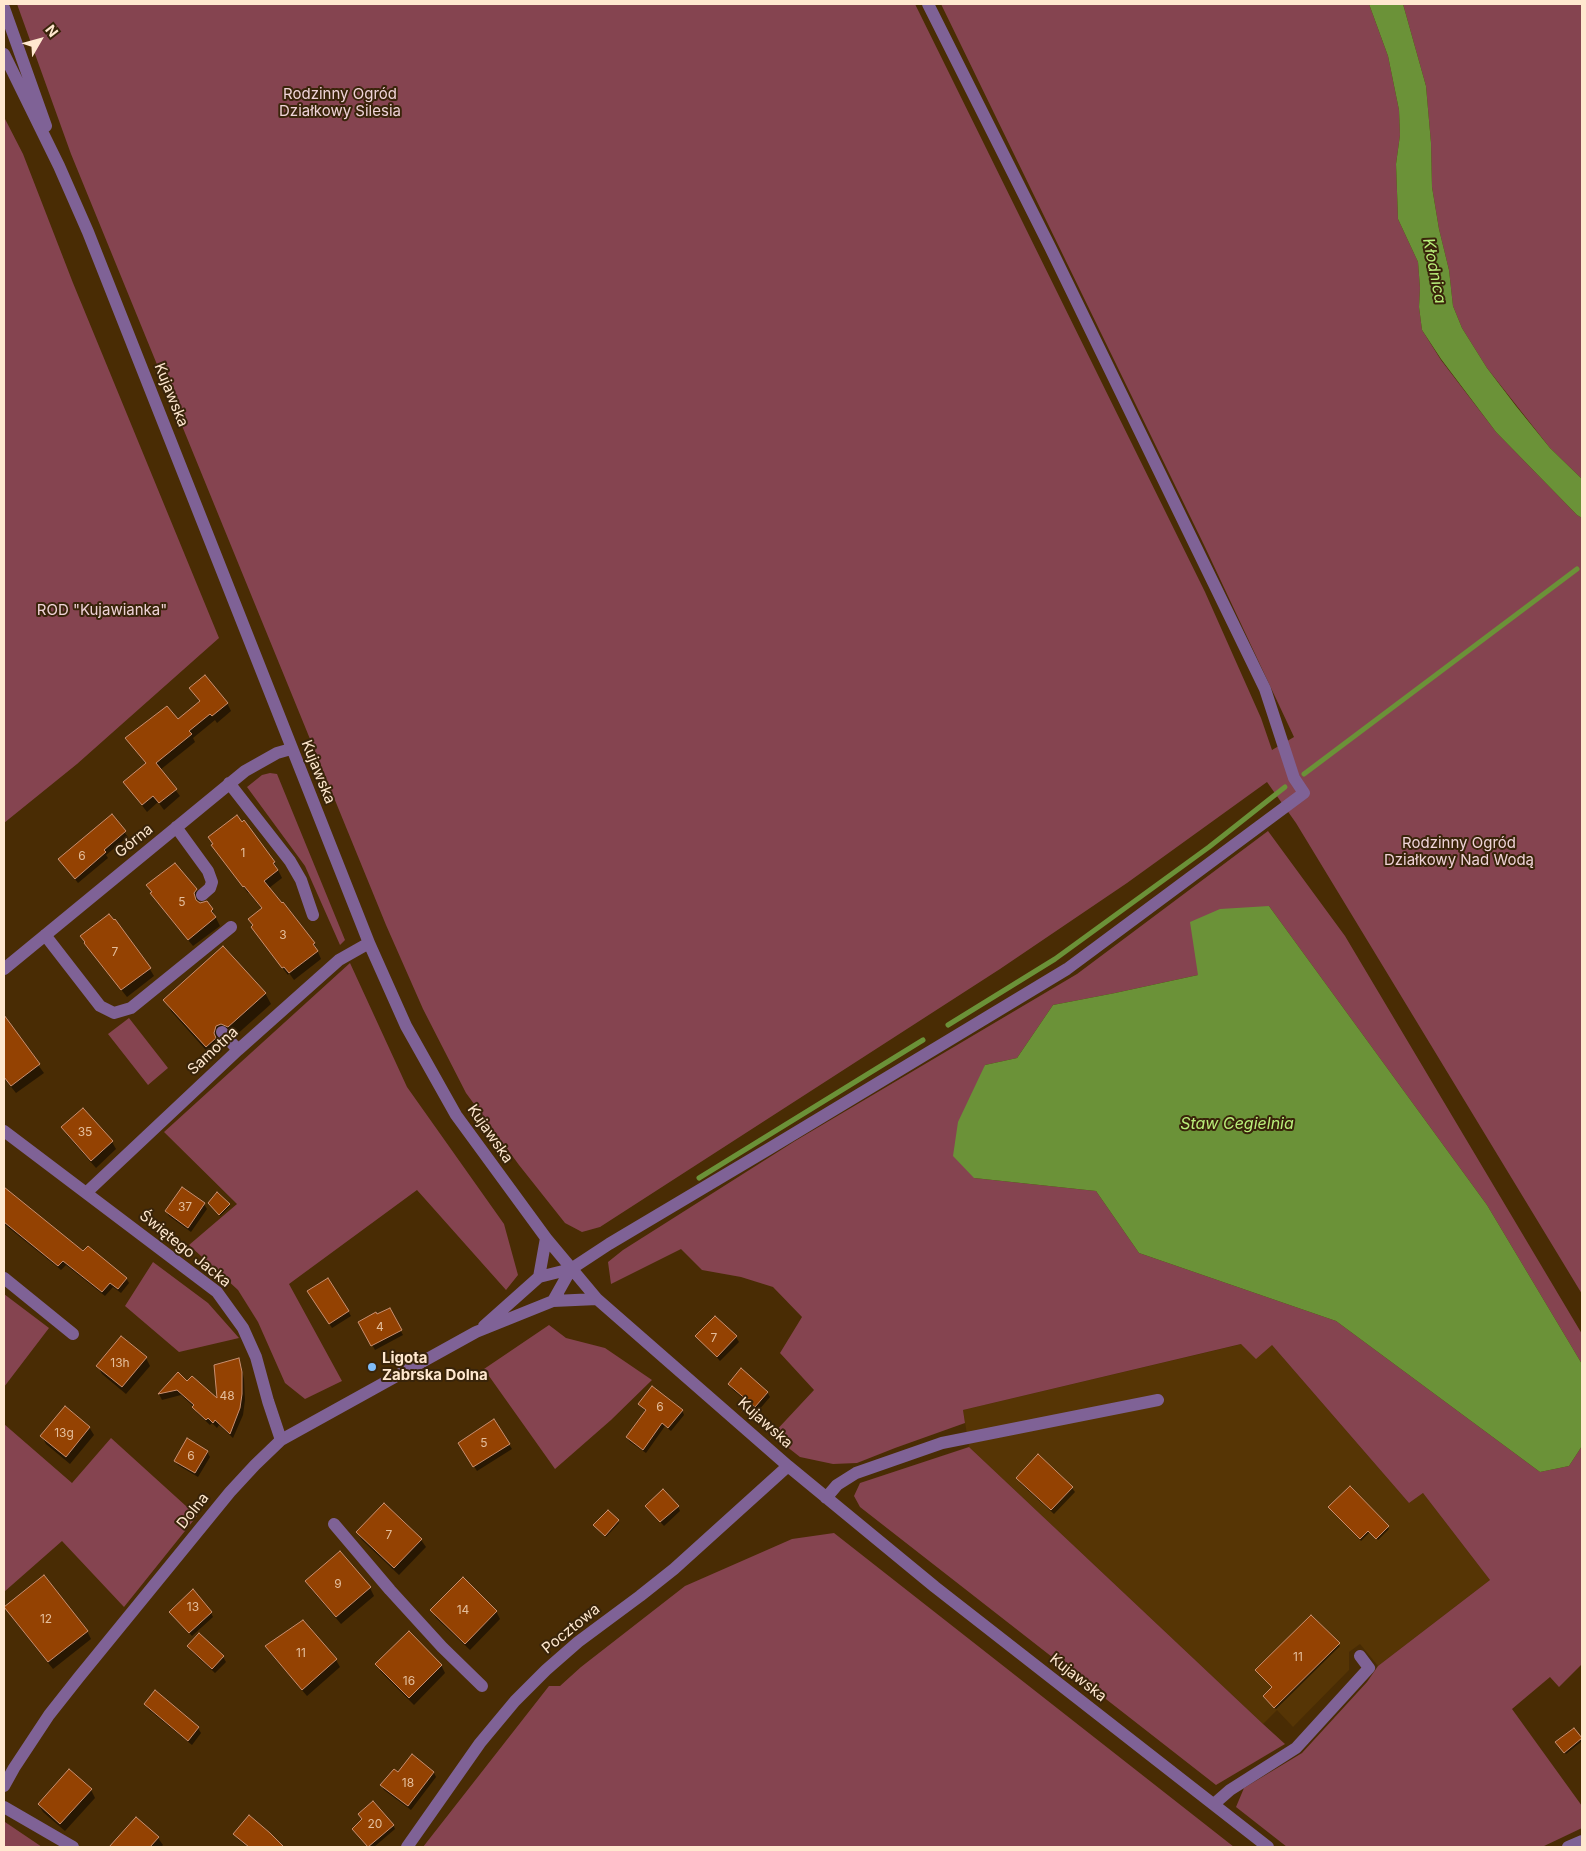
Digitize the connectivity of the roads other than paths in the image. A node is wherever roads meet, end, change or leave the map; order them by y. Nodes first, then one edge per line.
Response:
1 (928, 4) edge
2 (4, 8) edge
3 (4, 54) edge
4 (59, 166) junction
5 (291, 749) junction
6 (229, 783) junction
7 (176, 827) junction
8 (202, 895) dead end
9 (313, 915) dead end
10 (231, 928) dead end
11 (45, 935) junction
12 (370, 943) junction
13 (4, 969) edge
14 (222, 1032) dead end
15 (238, 1050) junction
16 (4, 1131) edge
17 (87, 1192) junction
18 (546, 1238) junction
19 (571, 1269) junction
20 (539, 1277) junction
21 (4, 1278) edge
22 (597, 1299) junction
23 (553, 1301) junction
24 (476, 1332) junction
25 (73, 1334) dead end
26 (1158, 1400) dead end
27 (281, 1440) junction
28 (788, 1466) junction
29 (826, 1498) junction
30 (334, 1524) dead end
31 (1360, 1656) dead end
32 (482, 1686) dead end
33 (9, 1764) edge
34 (4, 1786) edge
35 (1214, 1804) junction
36 (4, 1807) edge
37 (1582, 1840) edge
38 (73, 1847) edge
39 (407, 1847) edge
40 (1268, 1847) edge
41 (1568, 1847) edge

1 - 19 street
2 - 4 street, Kujawska
3 - 4 street, Kujawska
4 - 5 street, Kujawska
5 - 6 street, Górna
5 - 12 street, Kujawska
6 - 7 street, Górna
6 - 9 street
7 - 8 street
7 - 11 street, Górna
10 - 11 street
11 - 13 street, Górna
12 - 15 street, Samotna
12 - 18 street, Kujawska
14 - 15 street
15 - 17 street, Samotna
16 - 17 street, Świętego Jacka
17 - 27 street, Świętego Jacka
18 - 19 street, Kujawska
18 - 20 street
19 - 20 street, Dolna
19 - 22 street, Kujawska
19 - 23 street
20 - 24 street, Dolna
21 - 25 street
22 - 23 street, Dolna
22 - 28 street, Kujawska
23 - 24 street, Dolna
24 - 27 street, Dolna
26 - 29 street
27 - 33 street, Dolna
28 - 29 street, Kujawska
28 - 39 street, Pocztowa
29 - 35 street, Kujawska
30 - 32 street
31 - 35 street
33 - 34 street, Dolna
35 - 40 street, Kujawska
36 - 38 street
37 - 41 street

